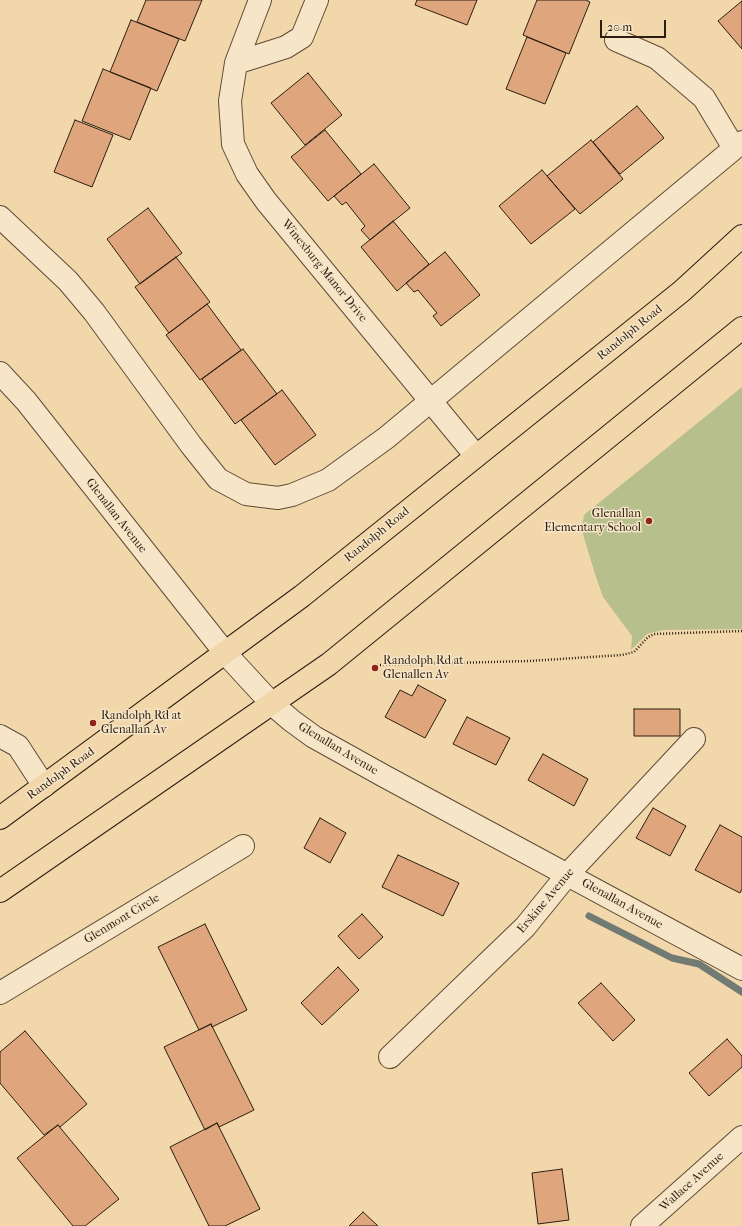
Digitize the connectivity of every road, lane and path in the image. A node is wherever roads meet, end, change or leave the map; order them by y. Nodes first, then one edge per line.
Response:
1 (260, 0) edge
2 (317, 0) edge
3 (616, 40) dead end
4 (236, 62) junction
5 (738, 145) edge
6 (0, 217) edge
7 (742, 236) edge
8 (742, 328) edge
9 (0, 373) edge
10 (430, 401) junction
11 (476, 456) junction
12 (742, 631) edge
13 (226, 654) junction
14 (377, 665) dead end
15 (272, 704) junction
16 (0, 736) edge
17 (694, 739) dead end
18 (44, 786) junction
19 (0, 818) edge
20 (243, 846) dead end
21 (568, 874) junction
22 (0, 891) edge
23 (742, 969) edge
24 (0, 993) edge
25 (390, 1057) dead end
26 (742, 1137) edge
27 (642, 1226) edge

1 - 4 street, Winexburg Manor Drive
2 - 4 street
3 - 5 street
4 - 10 street, Winexburg Manor Drive
5 - 10 street
6 - 10 street
7 - 11 main road, Randolph Road
8 - 15 main road
9 - 13 street, Glenallan Avenue
10 - 11 street, Winexburg Manor Drive
11 - 13 main road, Randolph Road
12 - 14 path
13 - 15 street, Glenallan Avenue
13 - 18 main road, Randolph Road
15 - 21 street, Glenallan Avenue
15 - 22 main road
16 - 18 street
17 - 21 street, Erskine Avenue
18 - 19 main road, Randolph Road
20 - 24 street, Glenmont Circle
21 - 23 street, Glenallan Avenue
21 - 25 street, Erskine Avenue
26 - 27 street, Wallace Avenue

